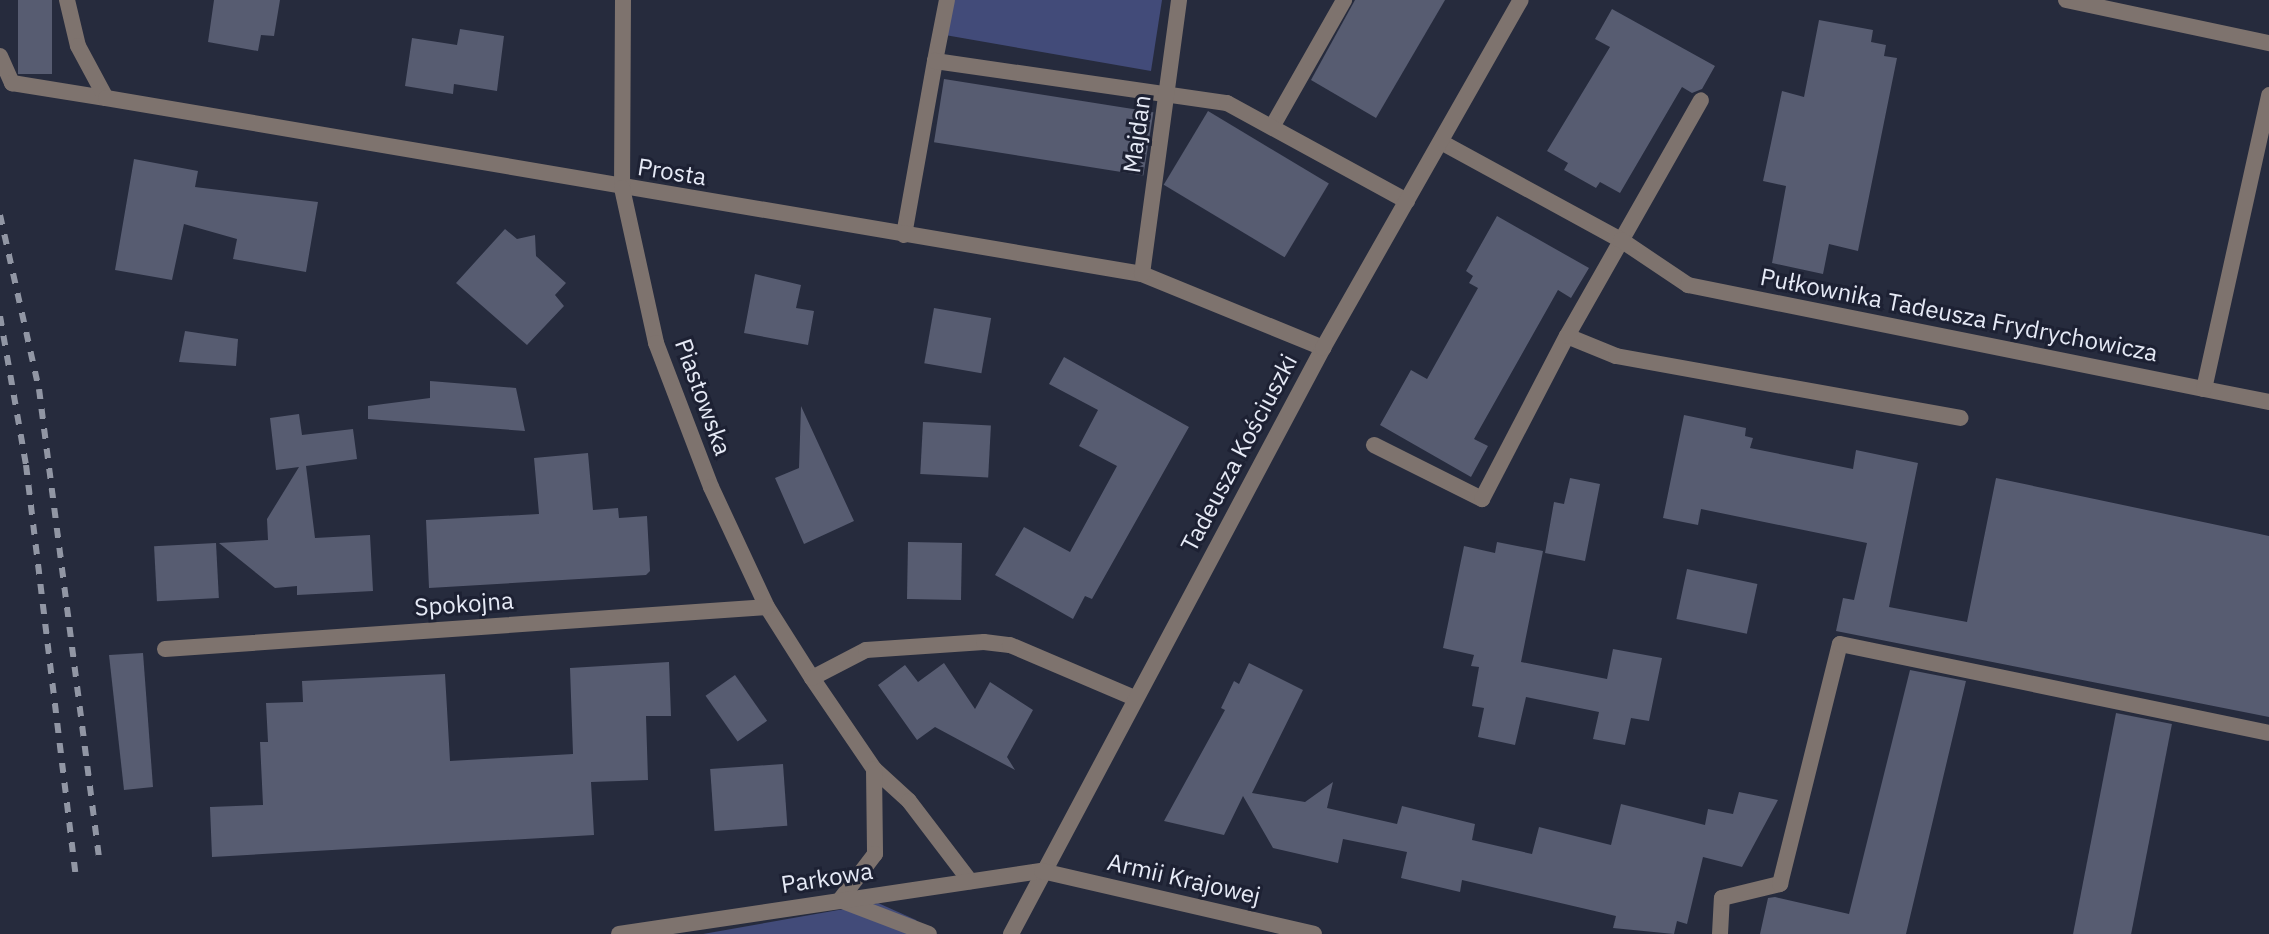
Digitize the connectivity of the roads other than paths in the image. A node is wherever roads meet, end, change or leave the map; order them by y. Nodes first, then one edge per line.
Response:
1 (67, 0) edge
2 (623, 0) edge
3 (947, 0) edge
4 (1179, 0) edge
5 (1344, 0) edge
6 (1521, 0) edge
7 (2066, 0) edge
8 (2269, 43) edge
9 (0, 56) edge
10 (935, 61) junction
11 (1167, 91) junction
12 (2268, 92) edge
13 (106, 98) junction
14 (1701, 100) dead end
15 (1272, 127) junction
16 (1441, 142) junction
17 (622, 188) junction
18 (1407, 201) junction
19 (904, 235) junction
20 (1621, 240) junction
21 (1142, 274) junction
22 (1567, 336) junction
23 (1323, 348) junction
24 (2204, 389) junction
25 (2269, 402) edge
26 (1960, 418) dead end
27 (1374, 445) dead end
28 (767, 607) junction
29 (165, 649) dead end
30 (812, 678) junction
31 (1134, 698) junction
32 (2269, 733) edge
33 (874, 769) junction
34 (1042, 871) junction
35 (970, 881) junction
36 (840, 900) junction
37 (619, 934) edge
38 (929, 934) edge
39 (1011, 934) edge
40 (1314, 934) edge
41 (1720, 934) edge

1 - 13 street
2 - 17 street, Piastowska
3 - 10 street
4 - 11 street, Majdan
5 - 15 street
6 - 16 street, Tadeusza Kościuszki
7 - 8 street
9 - 13 street, Prosta
10 - 11 street
10 - 19 street
11 - 15 street
11 - 21 street, Majdan
12 - 24 street
13 - 17 street, Prosta
14 - 20 street
15 - 18 street
16 - 18 street, Tadeusza Kościuszki
16 - 20 street, Pułkownika Tadeusza Frydrychowicza
17 - 19 street, Prosta
17 - 28 street, Piastowska
18 - 23 street, Tadeusza Kościuszki
19 - 21 street, Prosta
20 - 22 street
20 - 24 street, Pułkownika Tadeusza Frydrychowicza
21 - 23 street, Prosta
22 - 26 street
22 - 27 street
23 - 31 street, Tadeusza Kościuszki
24 - 25 street, Pułkownika Tadeusza Frydrychowicza
28 - 29 street, Spokojna
28 - 30 street, Piastowska
30 - 31 street
30 - 33 street, Piastowska
31 - 34 street, Tadeusza Kościuszki
32 - 41 street
33 - 35 street, Piastowska
33 - 36 street
34 - 35 street, Parkowa
34 - 39 street, Tadeusza Kościuszki
34 - 40 street, Armii Krajowej
35 - 36 street, Parkowa
36 - 37 street, Parkowa
36 - 38 street

